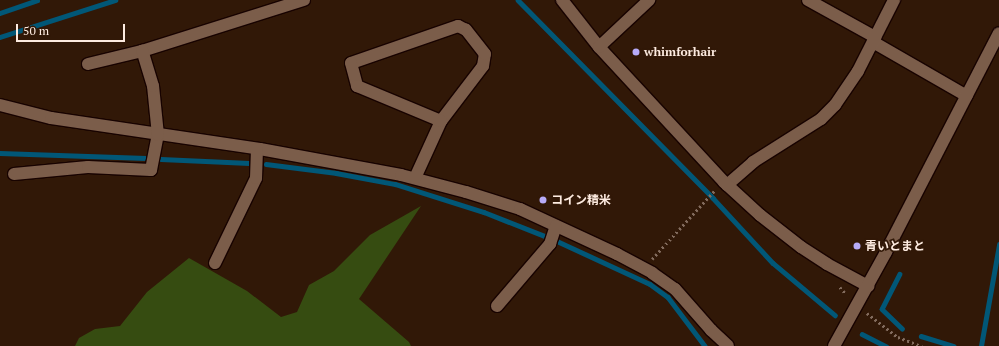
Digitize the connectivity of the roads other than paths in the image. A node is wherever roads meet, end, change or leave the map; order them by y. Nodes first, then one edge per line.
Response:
1 (304, 0) edge
2 (562, 0) edge
3 (649, 0) edge
4 (808, 0) edge
5 (894, 0) edge
6 (999, 33) edge
7 (874, 39) junction
8 (600, 47) junction
9 (142, 51) junction
10 (88, 64) dead end
11 (967, 96) junction
12 (0, 105) edge
13 (441, 121) junction
14 (158, 134) junction
15 (257, 149) junction
16 (14, 174) dead end
17 (415, 178) junction
18 (722, 186) junction
19 (556, 226) junction
20 (215, 262) dead end
21 (868, 286) junction
22 (497, 306) dead end
23 (836, 344) edge
24 (728, 346) edge

1 - 9 street
2 - 8 street
3 - 8 street
4 - 7 street
5 - 7 street
6 - 11 street
7 - 11 street
7 - 18 street
8 - 18 street
9 - 10 street
9 - 14 street
11 - 21 street
12 - 14 street
13 - 13 street
13 - 17 street
14 - 15 street
14 - 16 street
15 - 17 street
15 - 20 street
17 - 19 street
18 - 21 street
19 - 22 street
19 - 24 street
21 - 23 street

